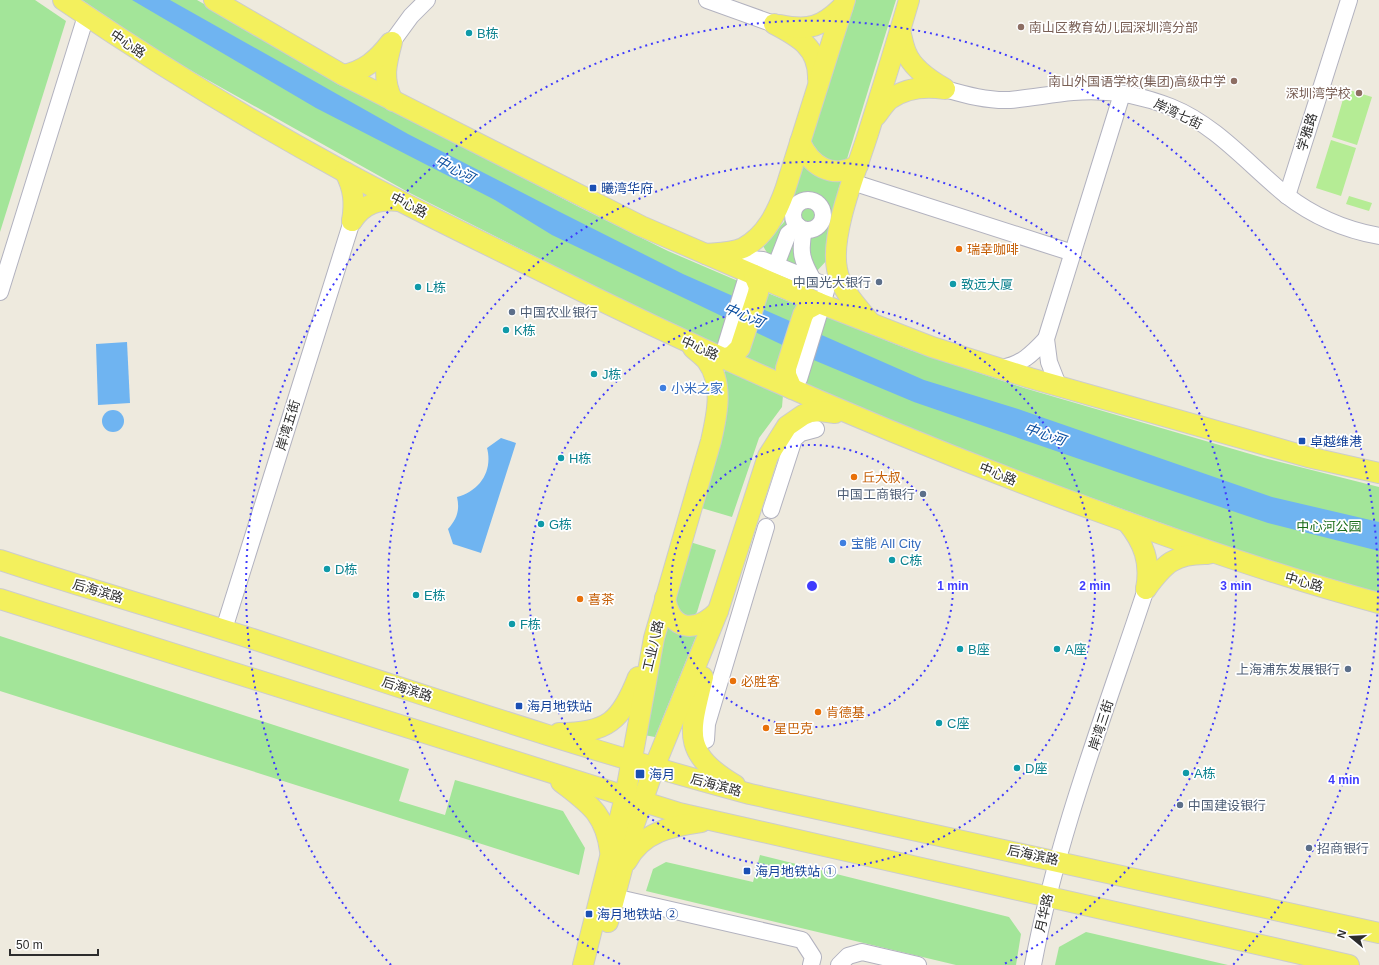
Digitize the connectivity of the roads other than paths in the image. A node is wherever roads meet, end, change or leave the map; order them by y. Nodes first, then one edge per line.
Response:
1 (63, 0) edge
2 (214, 0) edge
3 (427, 0) edge
4 (707, 0) edge
5 (910, 0) edge
6 (1349, 0) edge
7 (844, 3) edge
8 (86, 16) junction
9 (774, 24) junction
10 (900, 30) junction
11 (392, 42) junction
12 (343, 75) junction
13 (818, 83) junction
14 (945, 89) junction
15 (1122, 94) junction
16 (393, 101) junction
17 (872, 122) junction
18 (800, 142) junction
19 (344, 172) junction
20 (855, 174) junction
21 (1287, 196) junction
22 (400, 201) junction
23 (352, 221) junction
24 (1379, 236) edge
25 (1072, 253) junction
26 (706, 254) junction
27 (776, 265) junction
28 (753, 280) junction
29 (813, 280) junction
30 (0, 292) edge
31 (821, 304) junction
32 (872, 324) junction
33 (1046, 339) junction
34 (684, 341) junction
35 (730, 351) junction
36 (1001, 368) junction
37 (792, 379) junction
38 (1058, 385) junction
39 (847, 414) junction
40 (816, 429) dead end
41 (1379, 473) edge
42 (771, 510) dead end
43 (1127, 522) junction
44 (766, 527) dead end
45 (1215, 554) junction
46 (0, 560) edge
47 (1146, 589) junction
48 (665, 598) junction
49 (0, 599) edge
50 (1379, 603) edge
51 (718, 611) junction
52 (224, 629) junction
53 (654, 638) junction
54 (542, 733) junction
55 (706, 740) dead end
56 (632, 761) junction
57 (654, 768) junction
58 (552, 774) junction
59 (750, 794) junction
60 (634, 800) junction
61 (711, 822) junction
62 (611, 854) junction
63 (1057, 860) junction
64 (621, 873) junction
65 (614, 897) junction
66 (1047, 898) junction
67 (1339, 924) junction
68 (1379, 924) edge
69 (1379, 933) edge
70 (1342, 964) edge
71 (583, 965) edge
72 (597, 965) edge
73 (811, 965) edge
74 (839, 965) edge
75 (918, 965) edge
76 (1033, 965) edge

1 - 8 main road, 中心路
2 - 12 main road
3 - 11 street
4 - 9 street
5 - 10 main road
6 - 21 street, 学雅路
7 - 9 main road
7 - 13 main road
8 - 19 main road, 中心路
8 - 30 street
9 - 13 main road
10 - 14 main road
10 - 17 main road
11 - 12 main road
11 - 16 main road
12 - 16 main road
13 - 18 main road
14 - 15 street, 岸湾七街
14 - 17 main road
15 - 21 street, 岸湾七街
15 - 25 street
16 - 26 main road
17 - 20 main road
18 - 20 main road
18 - 26 main road
19 - 22 main road, 中心路
19 - 23 main road
20 - 25 street
20 - 32 main road
21 - 24 street, 岸湾七街
22 - 23 main road
22 - 34 main road, 中心路
23 - 52 street, 岸湾五街
25 - 33 street
26 - 28 main road
27 - 28 street
27 - 29 street
27 - 29 street
28 - 31 main road
28 - 35 main road
29 - 31 street
31 - 32 main road
31 - 37 street
31 - 37 main road
32 - 36 main road
33 - 36 street
33 - 38 street
34 - 35 main road, 中心路
34 - 48 main road, 工业八路
35 - 37 main road, 中心路
36 - 38 main road
37 - 39 main road, 中心路
38 - 41 main road
39 - 43 main road, 中心路
39 - 51 main road, 工业八路
40 - 42 street
43 - 45 main road, 中心路
43 - 47 main road
44 - 55 street
45 - 47 main road
45 - 50 main road, 中心路
46 - 52 main road, 后海滨路
47 - 63 street, 岸湾三街
48 - 51 main road
48 - 53 main road, 工业八路
49 - 58 main road
51 - 57 main road, 工业八路
51 - 59 main road
52 - 54 main road, 后海滨路
53 - 54 main road
53 - 56 main road, 工业八路
54 - 56 main road, 后海滨路
56 - 57 main road, 后海滨路
56 - 60 main road, 工业八路
57 - 59 main road, 后海滨路
57 - 60 main road, 工业八路
58 - 60 main road
58 - 62 main road
59 - 63 main road, 后海滨路
60 - 61 main road
60 - 62 main road, 工业八路
60 - 64 main road, 工业八路
61 - 64 main road
61 - 66 main road
62 - 71 main road, 工业八路
63 - 66 street, 月华路
63 - 67 main road, 后海滨路
64 - 65 main road, 工业八路
65 - 72 main road, 工业八路
65 - 73 street
66 - 70 main road
66 - 76 street, 月华路
67 - 68 main road
67 - 69 main road, 后海滨路
74 - 75 street

